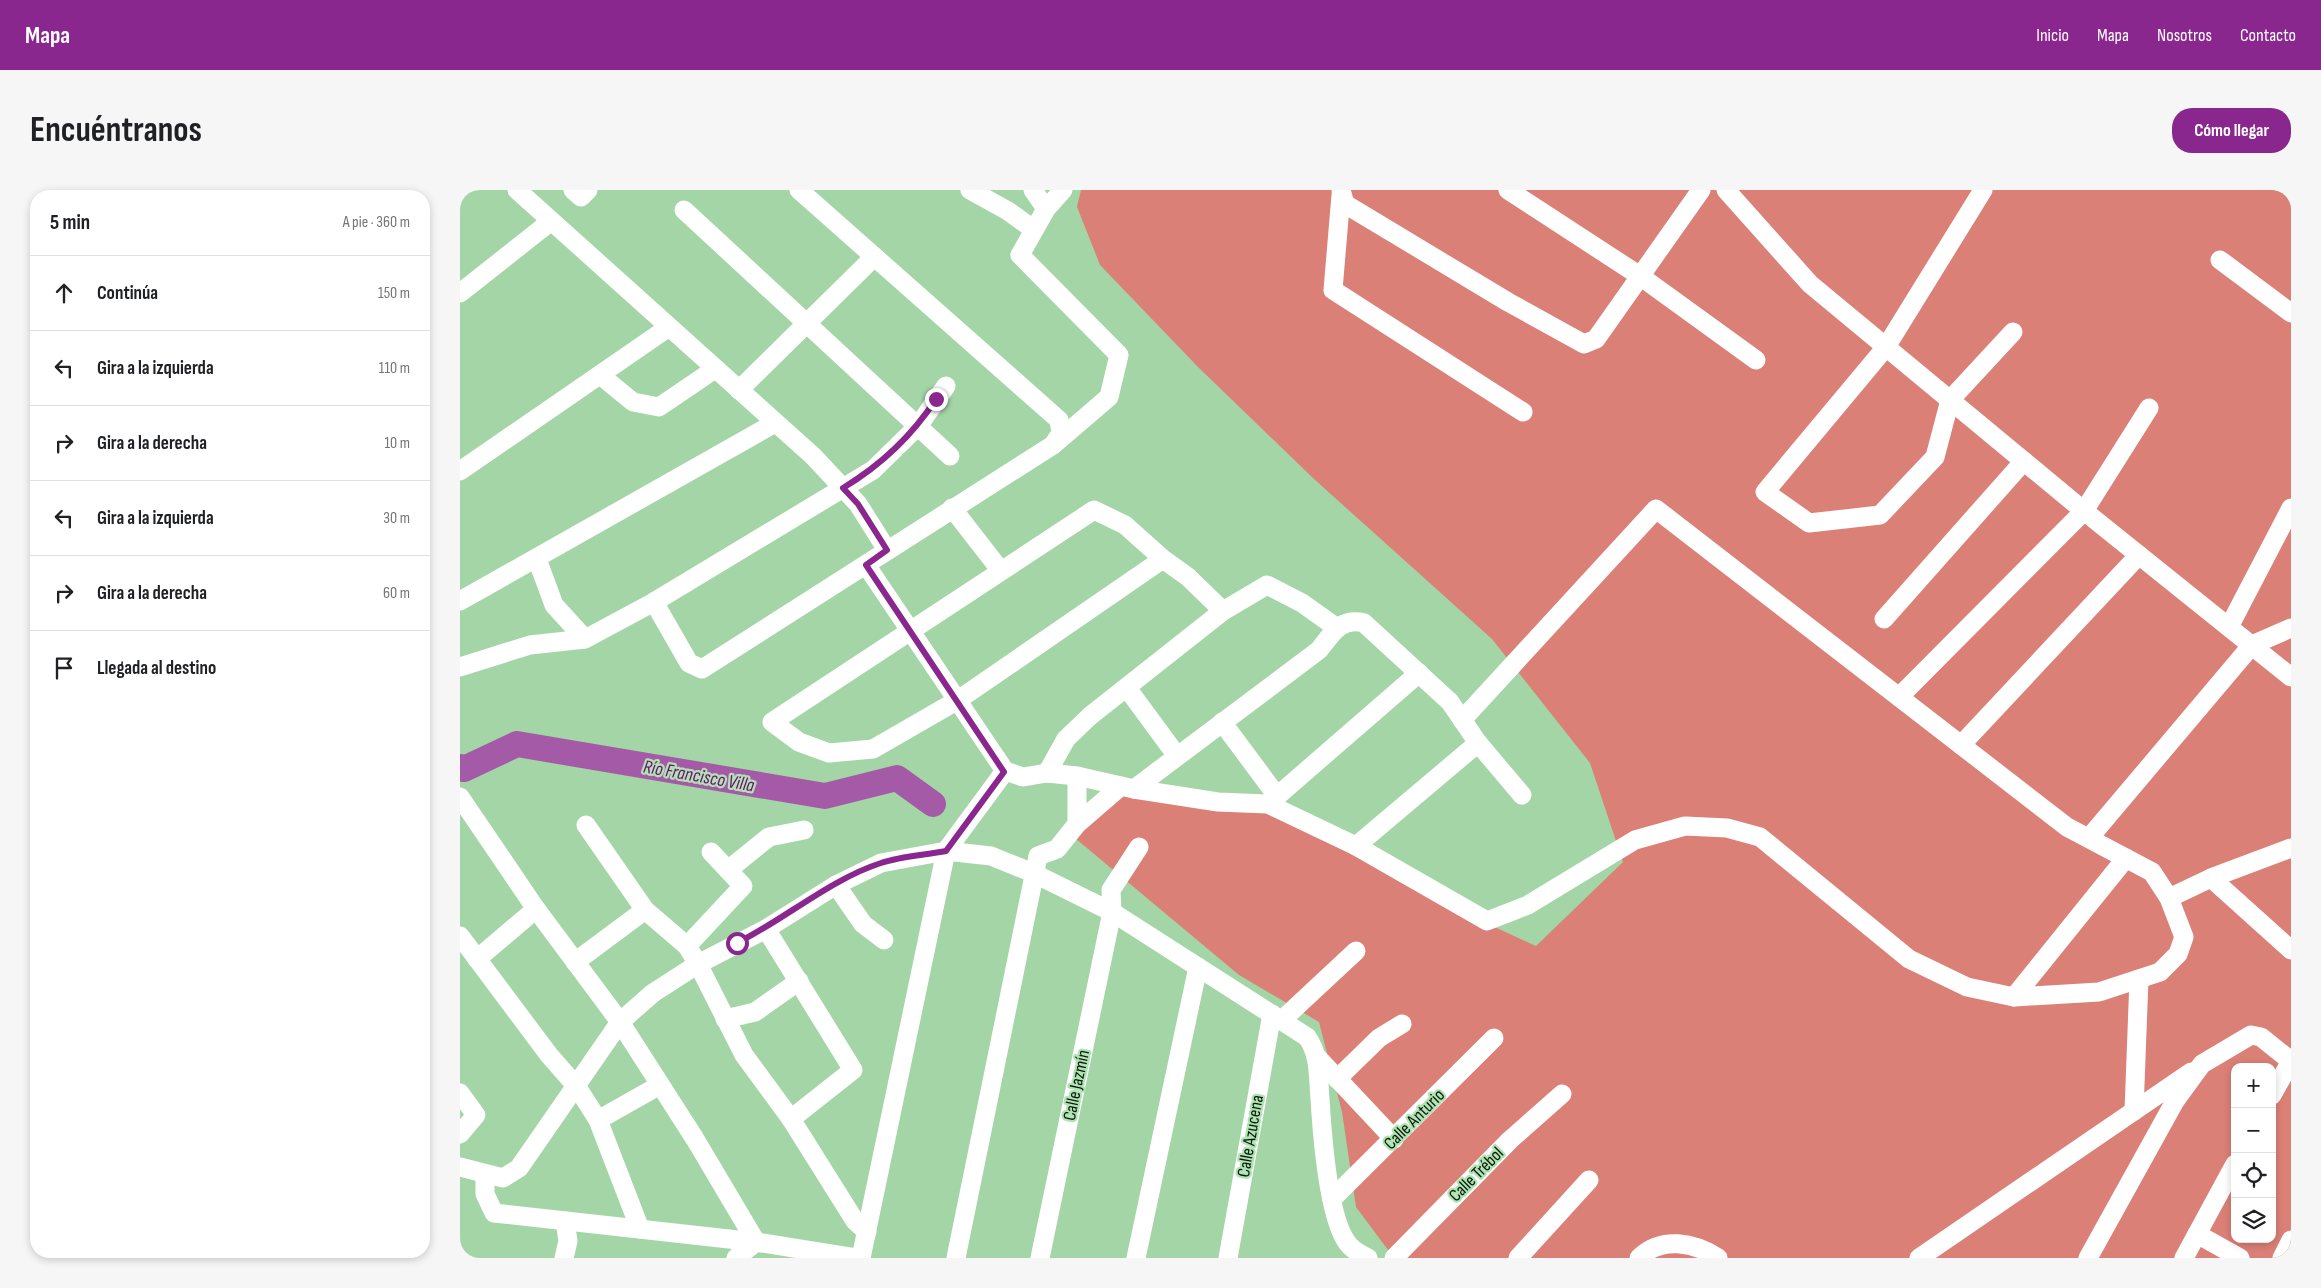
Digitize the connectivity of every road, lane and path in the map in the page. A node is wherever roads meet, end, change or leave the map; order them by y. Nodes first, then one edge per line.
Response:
1 (517, 190) edge
2 (573, 190) edge
3 (588, 190) edge
4 (799, 190) edge
5 (970, 190) edge
6 (1033, 190) edge
7 (1063, 190) edge
8 (1508, 190) edge
9 (1701, 190) edge
10 (1726, 190) edge
11 (1984, 190) edge
12 (1341, 193) edge
13 (1046, 209) junction
14 (684, 210) dead end
15 (550, 222) junction
16 (1033, 229) junction
17 (873, 258) junction
18 (2220, 260) dead end
19 (1640, 276) junction
20 (460, 293) edge
21 (2291, 313) edge
22 (806, 321) junction
23 (669, 327) junction
24 (2013, 332) dead end
25 (1886, 347) junction
26 (1756, 360) dead end
27 (715, 369) junction
28 (600, 375) junction
29 (946, 386) dead end
30 (738, 390) junction
31 (1950, 400) junction
32 (2149, 408) dead end
33 (1523, 412) dead end
34 (775, 423) junction
35 (919, 425) junction
36 (1053, 445) junction
37 (950, 456) dead end
38 (2024, 461) junction
39 (460, 471) edge
40 (843, 488) junction
41 (952, 508) junction
42 (2291, 508) edge
43 (2084, 511) junction
44 (887, 550) junction
45 (2139, 555) junction
46 (1163, 558) junction
47 (537, 559) junction
48 (866, 565) junction
49 (1001, 571) junction
50 (460, 601) edge
51 (654, 602) junction
52 (1223, 611) junction
53 (1884, 619) dead end
54 (2229, 627) junction
55 (1337, 628) junction
56 (2291, 628) edge
57 (911, 631) junction
58 (585, 639) junction
59 (2252, 645) junction
60 (460, 667) edge
61 (1419, 673) junction
62 (2291, 677) edge
63 (1127, 688) junction
64 (1900, 697) junction
65 (958, 700) junction
66 (1462, 720) junction
67 (1222, 722) junction
68 (1478, 743) junction
69 (1961, 745) junction
70 (1177, 756) junction
71 (1004, 772) junction
72 (1047, 773) junction
73 (1077, 776) junction
74 (1127, 787) junction
75 (1522, 796) dead end
76 (460, 797) edge
77 (1272, 800) junction
78 (1077, 824) junction
79 (586, 825) dead end
80 (804, 830) dead end
81 (2089, 838) junction
82 (1356, 846) junction
83 (1139, 847) dead end
84 (2291, 848) edge
85 (946, 851) junction
86 (711, 852) dead end
87 (2126, 858) junction
88 (728, 870) junction
89 (1033, 873) junction
90 (2211, 878) junction
91 (836, 885) junction
92 (2169, 898) junction
93 (536, 909) junction
94 (645, 910) junction
95 (1112, 912) junction
96 (766, 929) junction
97 (460, 936) edge
98 (884, 940) dead end
99 (687, 946) junction
100 (2291, 950) edge
101 (1356, 951) dead end
102 (477, 959) junction
103 (575, 962) junction
104 (698, 964) junction
105 (1198, 967) junction
106 (2139, 979) junction
107 (799, 981) junction
108 (2014, 997) junction
109 (1277, 1017) junction
110 (724, 1019) junction
111 (620, 1022) junction
112 (1402, 1024) dead end
113 (1494, 1038) dead end
114 (1317, 1057) junction
115 (2202, 1064) junction
116 (1337, 1078) junction
117 (660, 1084) junction
118 (577, 1088) junction
119 (2276, 1088) edge
120 (460, 1093) edge
121 (1562, 1094) dead end
122 (2134, 1111) junction
123 (791, 1119) junction
124 (598, 1120) junction
125 (460, 1134) edge
126 (1394, 1139) junction
127 (460, 1167) edge
128 (2231, 1171) edge
129 (485, 1175) junction
130 (1589, 1180) dead end
131 (1332, 1199) junction
132 (565, 1221) junction
133 (640, 1229) junction
134 (867, 1232) junction
135 (2197, 1234) junction
136 (2291, 1240) edge
137 (756, 1242) junction
138 (1345, 1252) edge
139 (564, 1258) edge
140 (736, 1258) edge
141 (856, 1258) edge
142 (861, 1258) edge
143 (956, 1258) edge
144 (1040, 1258) edge
145 (1136, 1258) edge
146 (1228, 1258) edge
147 (1368, 1258) edge
148 (1394, 1258) edge
149 (1518, 1258) edge
150 (1639, 1258) edge
151 (1718, 1258) edge
152 (1920, 1258) edge
153 (2088, 1258) edge
154 (2184, 1258) edge
155 (2240, 1258) edge
156 (2282, 1258) edge

1 - 15 street
2 - 3 street
4 - 17 street
5 - 16 street
6 - 13 street
7 - 13 street
8 - 19 street
9 - 19 street
10 - 25 street
11 - 25 street
12 - 19 street
12 - 33 street
13 - 16 street
14 - 22 street
15 - 20 street
15 - 23 street
16 - 36 street
17 - 22 street
17 - 36 street
18 - 21 street
19 - 26 street
22 - 30 street
22 - 35 street
23 - 27 street
23 - 28 street
24 - 31 street
25 - 31 street
25 - 31 street
27 - 28 street
27 - 30 street
28 - 39 street
29 - 35 street
30 - 34 street
31 - 38 street
32 - 43 street
34 - 40 street
34 - 47 street
35 - 37 street
35 - 40 street
36 - 41 street
38 - 43 street
38 - 53 street
40 - 44 street
40 - 51 street
41 - 44 street
41 - 49 street
42 - 54 street
43 - 45 street
43 - 64 street
44 - 48 street
45 - 54 street
45 - 69 street
46 - 49 street
46 - 52 street
46 - 65 street
47 - 50 street
47 - 58 street
48 - 51 street
48 - 57 street
49 - 57 street
51 - 58 street
52 - 55 street
52 - 63 street
54 - 59 street
55 - 61 street
55 - 67 street
56 - 59 street
57 - 65 street
57 - 65 street
58 - 60 street
59 - 62 street
59 - 81 street
61 - 66 street
61 - 77 street
63 - 70 street
63 - 72 street
64 - 66 street
64 - 69 street
65 - 71 street
66 - 68 street
67 - 70 street
67 - 77 street
68 - 75 street
68 - 82 street
69 - 81 street
70 - 74 street
71 - 72 street
71 - 85 street
72 - 73 street
73 - 74 street
73 - 78 street
74 - 77 street
74 - 78 street
76 - 93 street
77 - 82 street
78 - 89 street
79 - 94 street
80 - 88 street
81 - 87 street
82 - 108 street
83 - 95 street, Calle Jazmín
84 - 90 street
85 - 89 street
85 - 91 street
85 - 134 street
86 - 88 street
87 - 92 street
87 - 108 street
88 - 99 street
89 - 95 street
89 - 143 street
90 - 92 street
90 - 100 street
91 - 96 street
91 - 98 street
92 - 106 street
93 - 102 street
93 - 103 street
94 - 99 street
94 - 103 street
95 - 105 street
95 - 144 street, Calle Jazmín
96 - 104 street
96 - 107 street
97 - 102 street
99 - 104 street
101 - 109 street
102 - 118 street
103 - 111 street
104 - 110 street
104 - 111 street
105 - 109 street
105 - 145 street
106 - 108 street
106 - 122 street
107 - 110 street
107 - 123 street
109 - 114 street
109 - 146 street, Calle Azucena
110 - 123 street
111 - 117 street
111 - 118 street
112 - 116 street
113 - 126 street, Calle Anturio
114 - 116 street
114 - 131 street
115 - 119 street
115 - 122 street
115 - 153 street
116 - 126 street
117 - 124 street
117 - 137 street
118 - 124 street
118 - 129 street
120 - 125 street
121 - 148 street, Calle Trébol
122 - 152 street
123 - 134 street
124 - 133 street
126 - 131 street, Calle Anturio
127 - 129 street
128 - 135 street
129 - 132 street
130 - 149 street
131 - 138 street
132 - 133 street
132 - 139 street
133 - 137 street
134 - 142 street
135 - 154 street
135 - 155 street
136 - 156 street
137 - 140 street
137 - 141 street
138 - 147 street
150 - 151 street

